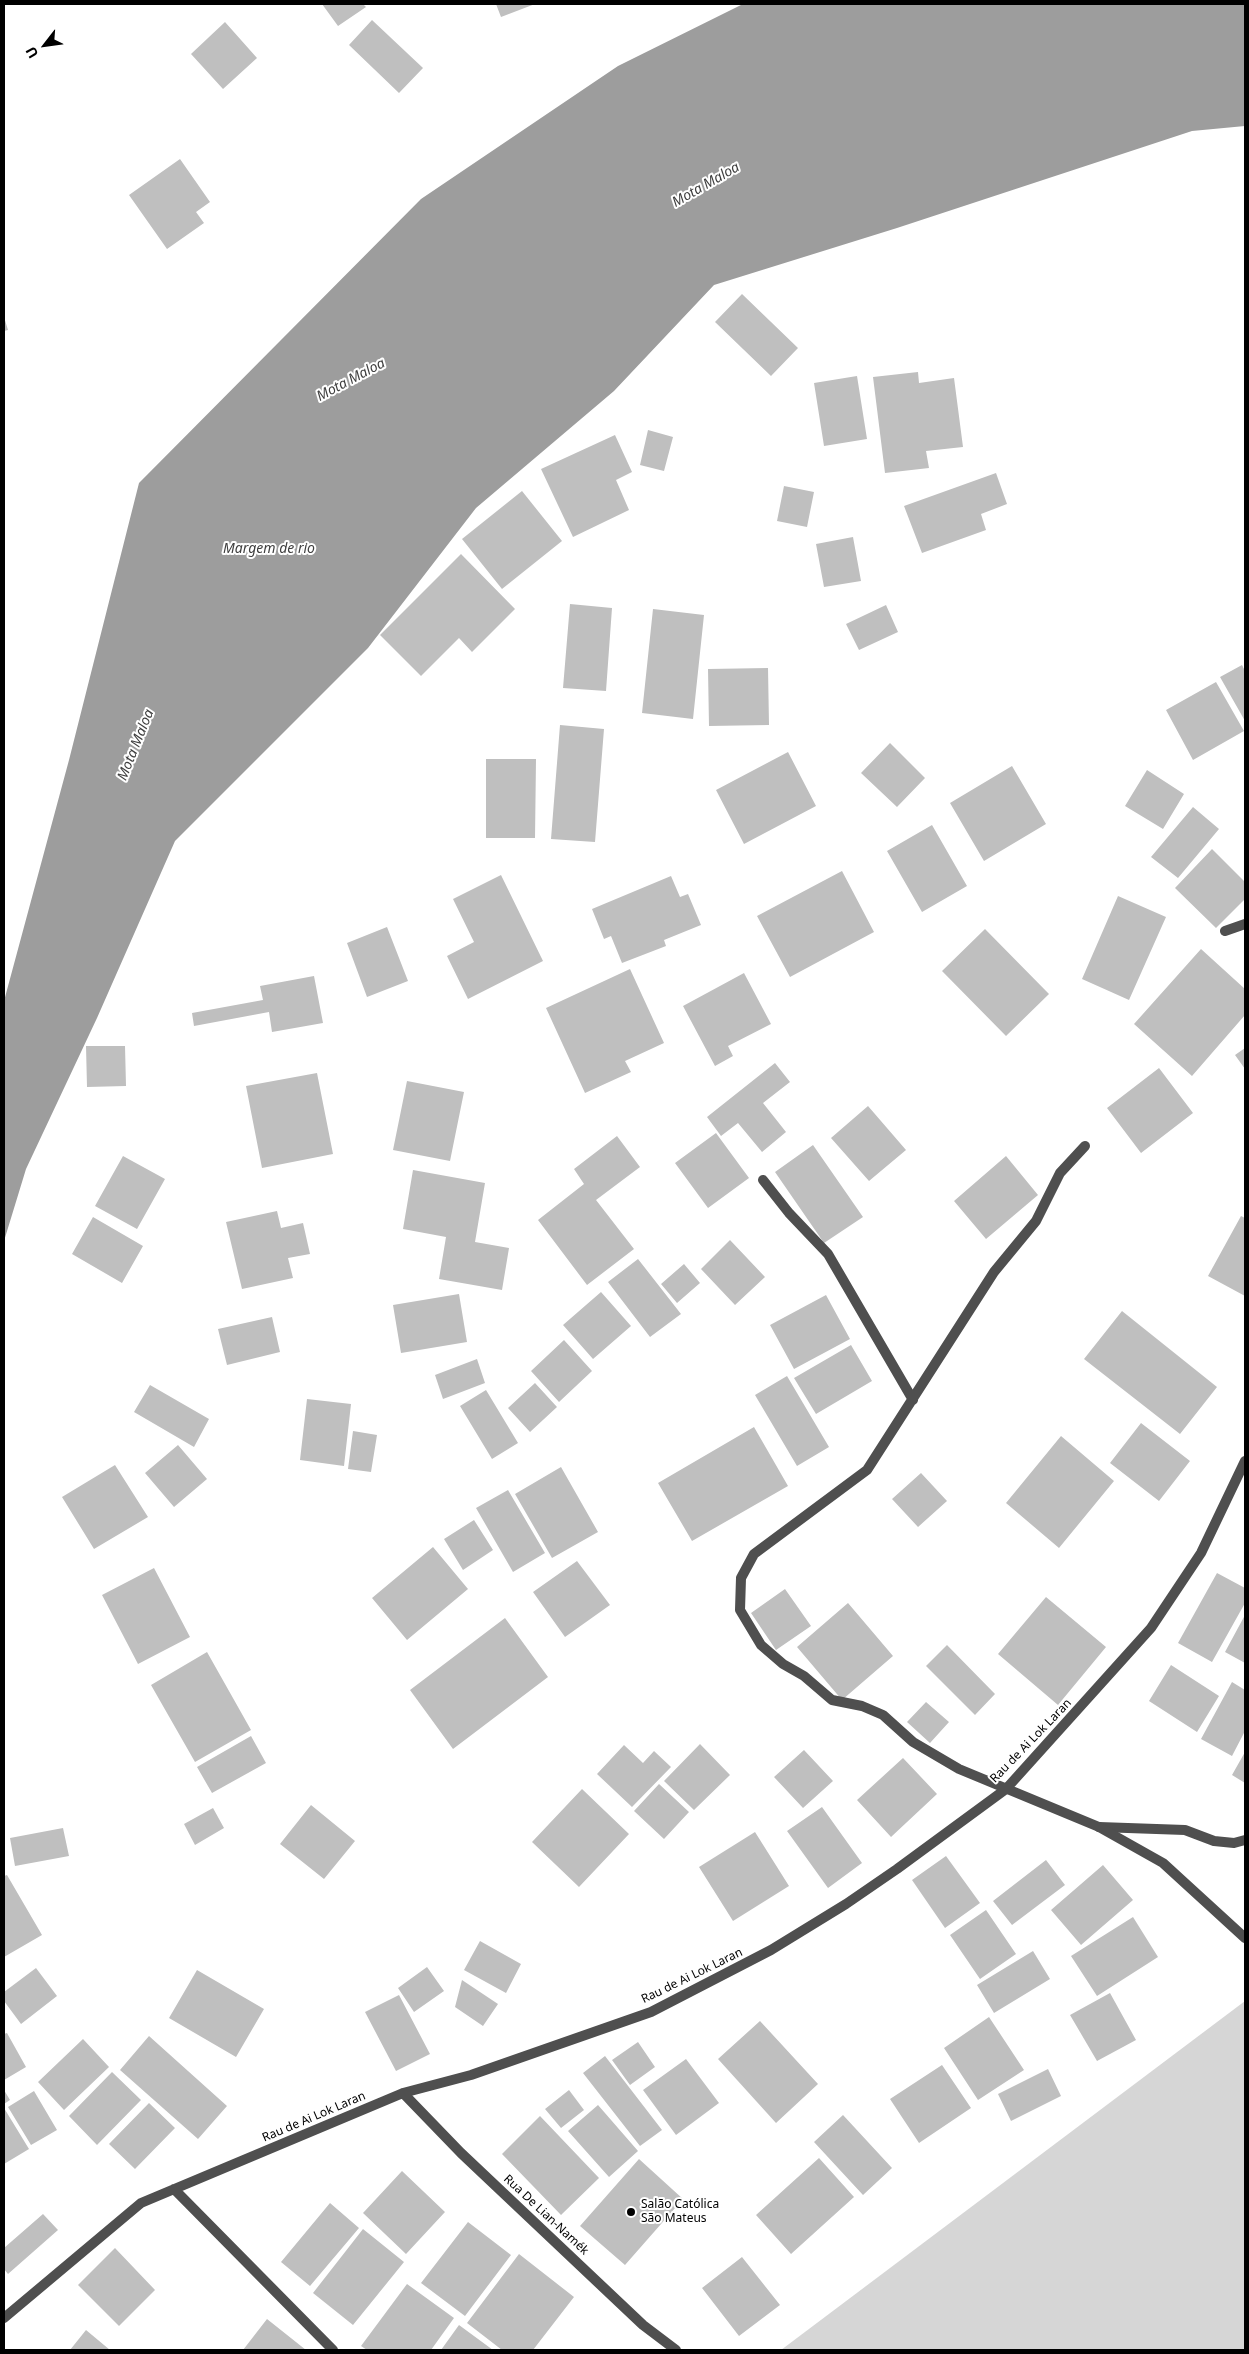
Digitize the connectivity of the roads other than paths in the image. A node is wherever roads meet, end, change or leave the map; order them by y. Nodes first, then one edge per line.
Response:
1 (1245, 924) edge
2 (1224, 931) dead end
3 (1085, 1146) dead end
4 (763, 1180) dead end
5 (913, 1400) junction
6 (1245, 1461) edge
7 (1006, 1789) junction
8 (1099, 1827) junction
9 (1245, 1840) edge
10 (1245, 1938) edge
11 (403, 2093) junction
12 (174, 2189) junction
13 (4, 2318) edge
14 (332, 2350) edge
15 (676, 2350) edge

1 - 2 street
3 - 5 street
4 - 5 street
5 - 7 street
6 - 7 street, Rau de Ai Lok Laran
7 - 8 street
7 - 11 street, Rau de Ai Lok Laran
8 - 9 street
8 - 10 street
11 - 12 street, Rau de Ai Lok Laran
11 - 15 street, Rua De Lian-Namék
12 - 13 street, Rau de Ai Lok Laran
12 - 14 street

